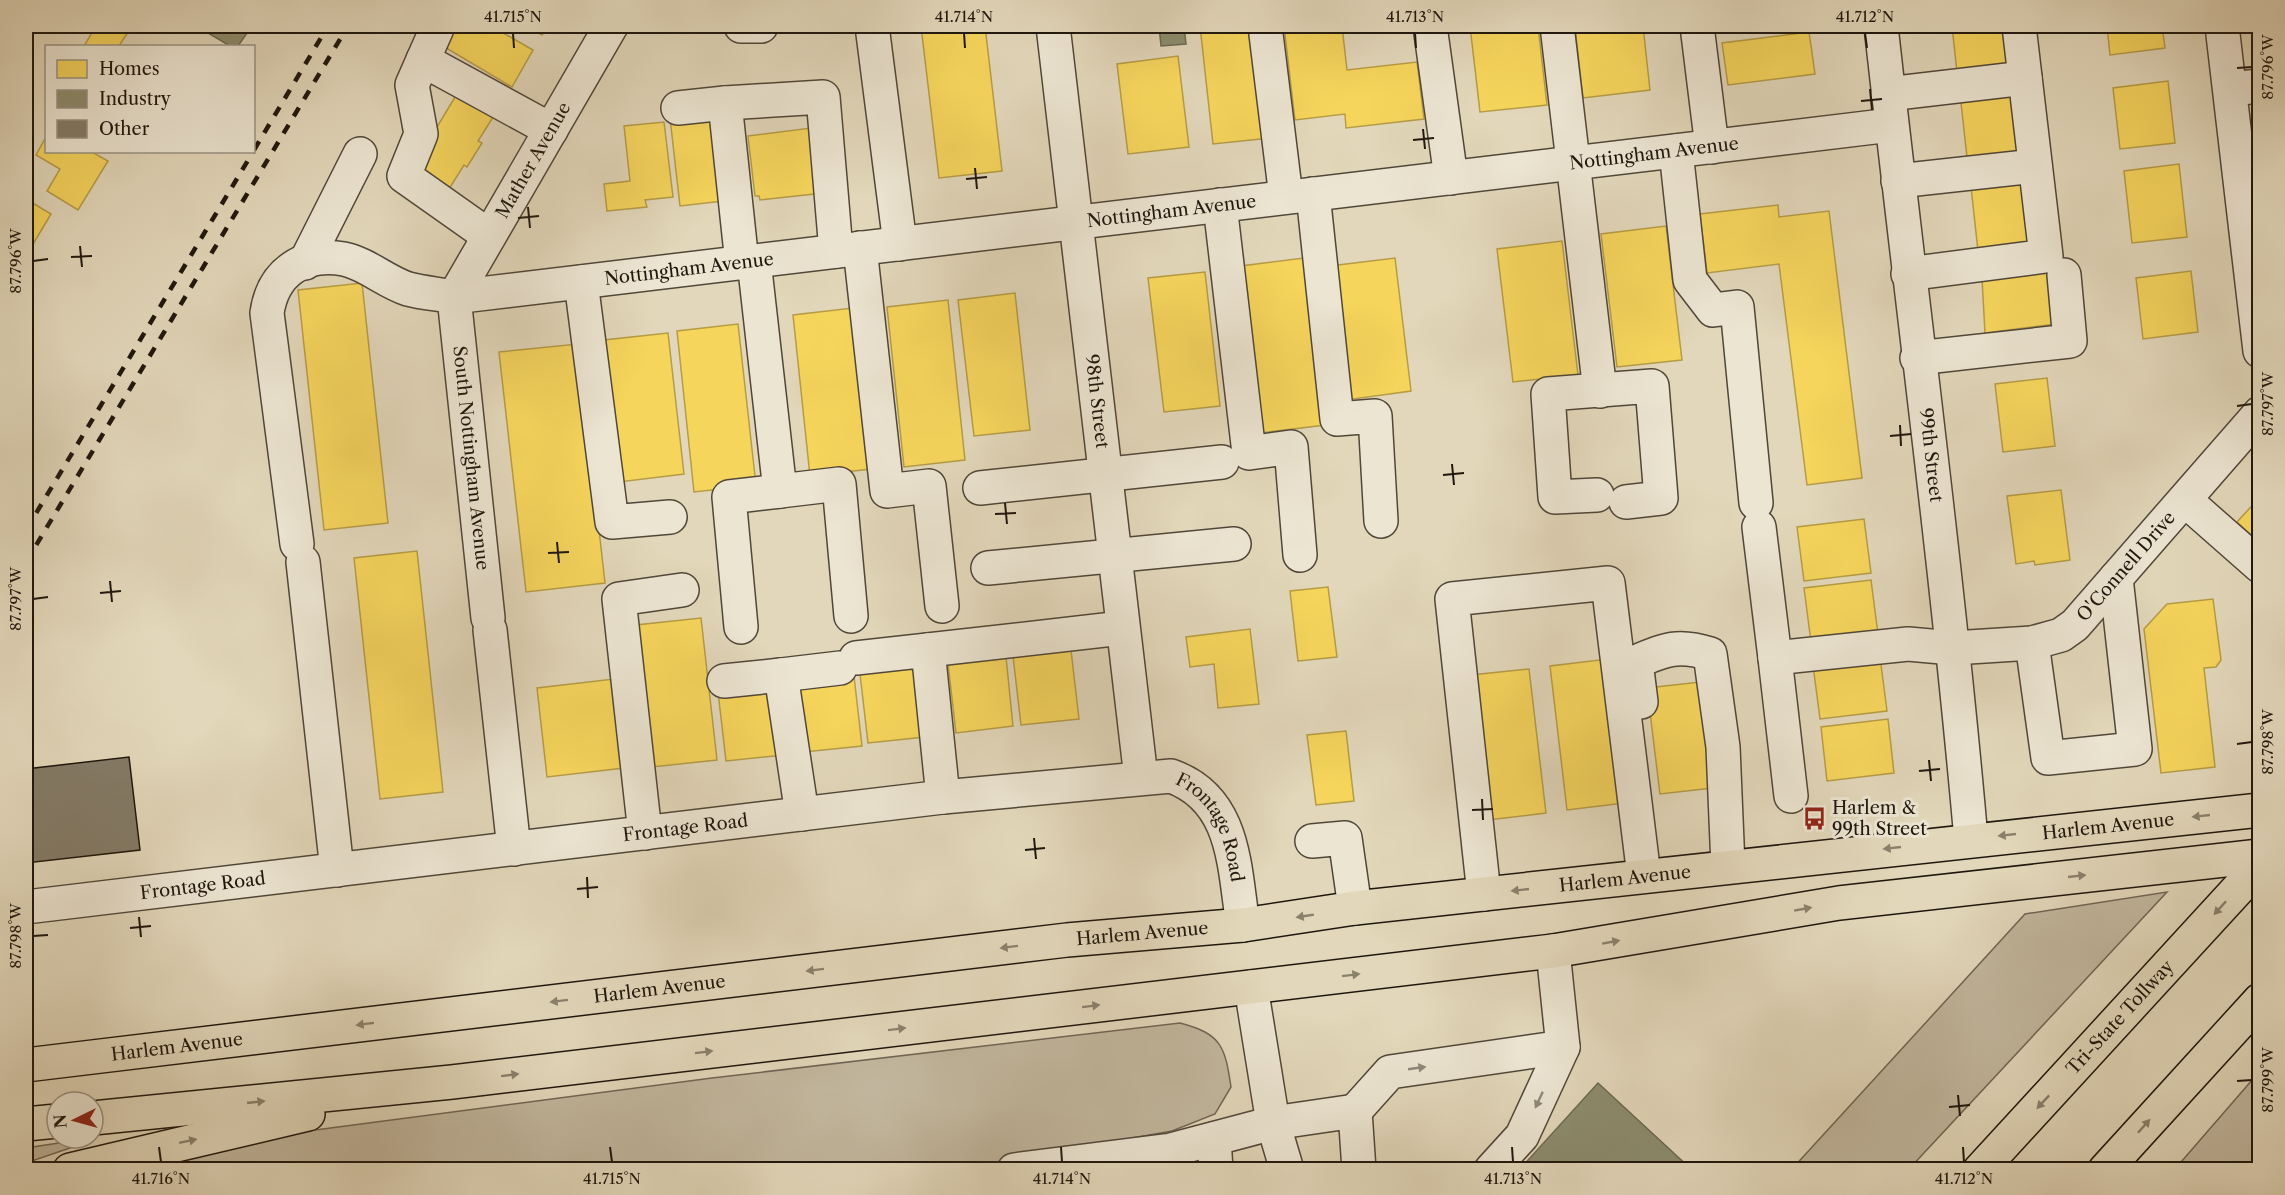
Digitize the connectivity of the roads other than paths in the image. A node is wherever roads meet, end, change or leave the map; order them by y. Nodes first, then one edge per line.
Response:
1 (438, 26) edge
2 (611, 26) edge
3 (741, 26) edge
4 (761, 26) edge
5 (872, 26) edge
6 (1053, 26) edge
7 (1265, 26) edge
8 (1430, 26) edge
9 (1557, 26) edge
10 (1697, 26) edge
11 (1881, 26) edge
12 (2019, 26) edge
13 (2222, 26) edge
14 (423, 60) junction
15 (2025, 78) junction
16 (2245, 88) edge
17 (725, 103) junction
18 (678, 108) dead end
19 (1890, 110) junction
20 (551, 130) junction
21 (1712, 147) junction
22 (1676, 151) junction
23 (360, 154) dead end
24 (1573, 163) junction
25 (2035, 166) junction
26 (1451, 178) junction
27 (1898, 181) junction
28 (1299, 196) junction
29 (1220, 206) junction
30 (1075, 224) junction
31 (489, 236) junction
32 (900, 244) junction
33 (848, 250) junction
34 (748, 262) junction
35 (305, 263) junction
36 (1908, 274) junction
37 (2064, 275) dead end
38 (581, 282) junction
39 (454, 297) junction
40 (2257, 315) edge
41 (2259, 351) edge
42 (1917, 358) junction
43 (1600, 391) junction
44 (2259, 413) edge
45 (1222, 462) dead end
46 (1105, 476) junction
47 (980, 488) dead end
48 (780, 491) junction
49 (2185, 500) junction
50 (670, 518) dead end
51 (1382, 521) dead end
52 (1234, 544) dead end
53 (1114, 554) junction
54 (1300, 555) dead end
55 (2259, 566) edge
56 (988, 568) dead end
57 (2116, 578) junction
58 (682, 590) dead end
59 (942, 606) dead end
60 (851, 616) dead end
61 (741, 627) dead end
62 (1122, 628) junction
63 (2032, 643) junction
64 (1953, 648) junction
65 (928, 650) junction
66 (1775, 658) junction
67 (781, 675) junction
68 (724, 681) dead end
69 (1141, 778) junction
70 (1791, 796) dead end
71 (944, 797) junction
72 (2259, 810) edge
73 (802, 814) junction
74 (645, 833) junction
75 (1971, 839) junction
76 (1312, 841) dead end
77 (514, 849) junction
78 (2259, 856) edge
79 (2259, 865) edge
80 (1728, 866) junction
81 (337, 870) junction
82 (1653, 875) junction
83 (1977, 886) junction
84 (1484, 894) junction
85 (26, 907) edge
86 (1355, 908) junction
87 (1243, 926) junction
88 (1553, 951) junction
89 (1251, 987) junction
90 (2259, 1000) edge
91 (1563, 1047) junction
92 (26, 1065) edge
93 (452, 1082) junction
94 (1355, 1111) junction
95 (105, 1117) edge
96 (45, 1123) edge
97 (1273, 1124) junction
98 (26, 1125) edge
99 (1215, 1154) edge
100 (70, 1170) edge
101 (1014, 1170) edge
102 (1287, 1170) edge
103 (1359, 1170) edge
104 (1491, 1170) edge
105 (1980, 1170) edge
106 (2105, 1170) edge

1 - 14 street
2 - 20 street, Mather Avenue
3 - 4 street
5 - 32 street
6 - 30 street, 98th Street
7 - 28 street
8 - 26 street
9 - 24 street
10 - 21 street
11 - 19 street, 99th Street
12 - 15 street
13 - 16 street
14 - 20 street
14 - 31 street
15 - 19 street, Nottingham Avenue
15 - 25 street
16 - 40 street
17 - 18 street
17 - 33 street
17 - 34 street
19 - 21 street, Nottingham Avenue
19 - 27 street, 99th Street
20 - 31 street, Mather Avenue
21 - 22 street, Nottingham Avenue
22 - 24 street, Nottingham Avenue
22 - 66 street
23 - 35 street
24 - 26 street, Nottingham Avenue
24 - 43 street
25 - 27 street
25 - 36 street
26 - 28 street, Nottingham Avenue
27 - 36 street, 99th Street
28 - 29 street, Nottingham Avenue
28 - 51 street
29 - 30 street, Nottingham Avenue
29 - 54 street
30 - 32 street, Nottingham Avenue
30 - 46 street, 98th Street
31 - 39 street, Mather Avenue
32 - 33 street, Nottingham Avenue
33 - 34 street, Nottingham Avenue
33 - 59 street
34 - 38 street, Nottingham Avenue
34 - 48 street
35 - 39 street, Nottingham Avenue
35 - 81 street
36 - 42 street, 99th Street
37 - 42 street
38 - 39 street, Nottingham Avenue
38 - 50 street
39 - 77 street, South Nottingham Avenue
40 - 41 street
42 - 64 street, 99th Street
43 - 43 street
44 - 49 street, O'Connell Drive
45 - 46 street
46 - 47 street
46 - 53 street, 98th Street
48 - 60 street
48 - 61 street
49 - 55 street
49 - 57 street, O'Connell Drive
52 - 53 street
53 - 56 street
53 - 62 street, 98th Street
57 - 63 street, O'Connell Drive
57 - 63 street
58 - 74 street
62 - 65 street
62 - 69 street, 98th Street
63 - 64 street, O'Connell Drive
64 - 66 street, O'Connell Drive
64 - 75 street, 99th Street
65 - 67 street
65 - 71 street
66 - 70 street
67 - 68 street
67 - 73 street
69 - 71 street, Frontage Road
69 - 87 street, Frontage Road
71 - 73 street, Frontage Road
72 -> 75 main road, Harlem Avenue
73 - 74 street, Frontage Road
74 - 77 street, Frontage Road
75 -> 80 main road, Harlem Avenue
75 - 83 main road, 99th Street
76 - 86 street
77 - 81 street, Frontage Road
83 -> 78 main road
79 -> 105 main road, Tri-State Tollway
80 - 82 main road, Harlem Avenue
80 - 82 street
81 - 85 street, Frontage Road
82 -> 84 main road, Harlem Avenue
82 - 84 street
88 -> 83 main road
84 - 86 main road, Harlem Avenue
86 -> 87 main road, Harlem Avenue
87 -> 92 main road, Harlem Avenue
89 -> 88 main road
88 - 91 street
93 -> 89 main road
89 - 97 street
106 -> 90 main road
94 -> 91 street
91 -> 104 street
95 -> 93 main road
100 -> 93 main road
94 - 97 street
94 - 103 street
96 - 98 main road
97 - 99 street
97 - 102 street
99 - 101 street

